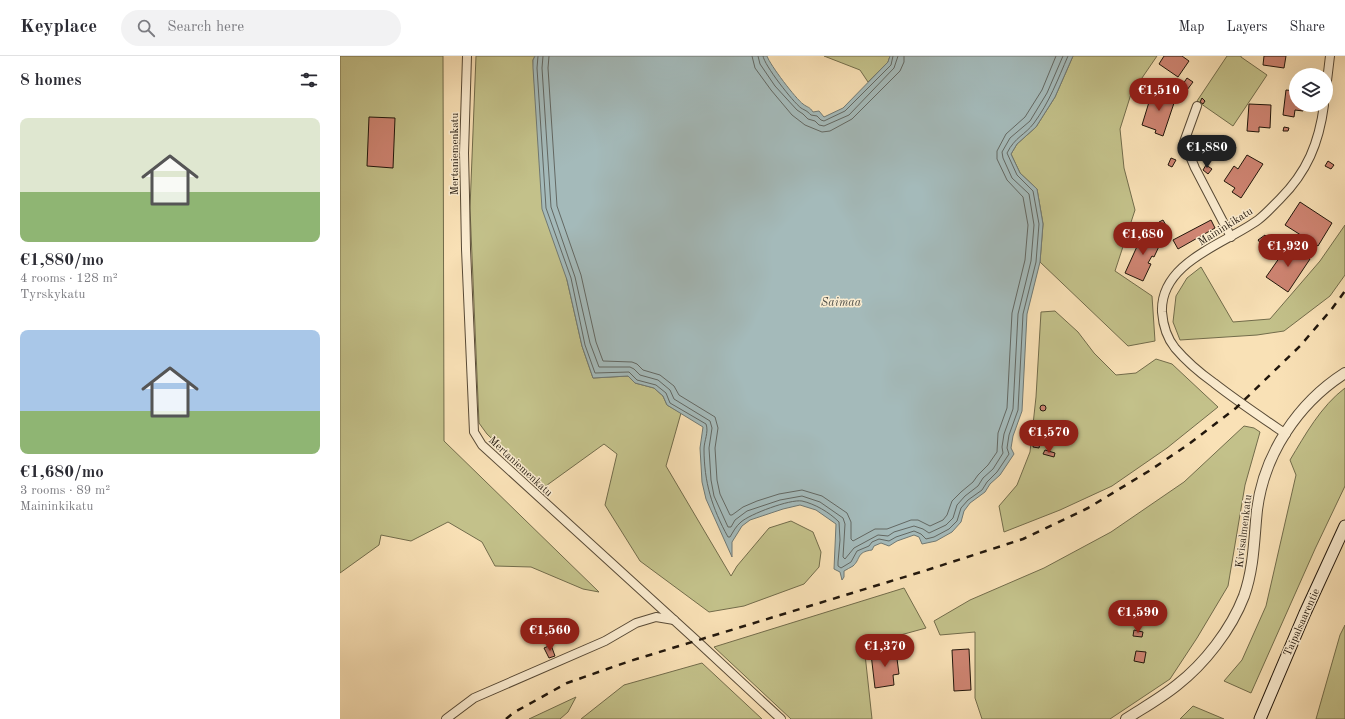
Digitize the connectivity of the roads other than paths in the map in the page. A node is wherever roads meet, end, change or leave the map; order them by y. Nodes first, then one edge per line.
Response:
1 (467, 56) edge
2 (1330, 56) edge
3 (1329, 68) edge
4 (1197, 106) dead end
5 (1323, 112) edge
6 (1231, 237) junction
7 (1345, 373) edge
8 (1286, 434) junction
9 (1345, 526) edge
10 (674, 620) junction
11 (446, 719) edge
12 (781, 719) edge
13 (1126, 719) edge
14 (1260, 719) edge

1 - 10 street, Mertaniemenkatu
2 - 3 street
4 - 6 street
5 - 6 street, Maininkikatu
6 - 8 street, Maininkikatu
7 - 8 street, Kivisalmenkatu
8 - 13 street, Kivisalmenkatu
9 - 14 main road, Taipalsaarentie
10 - 11 street
10 - 12 street, Mertaniemenkatu

